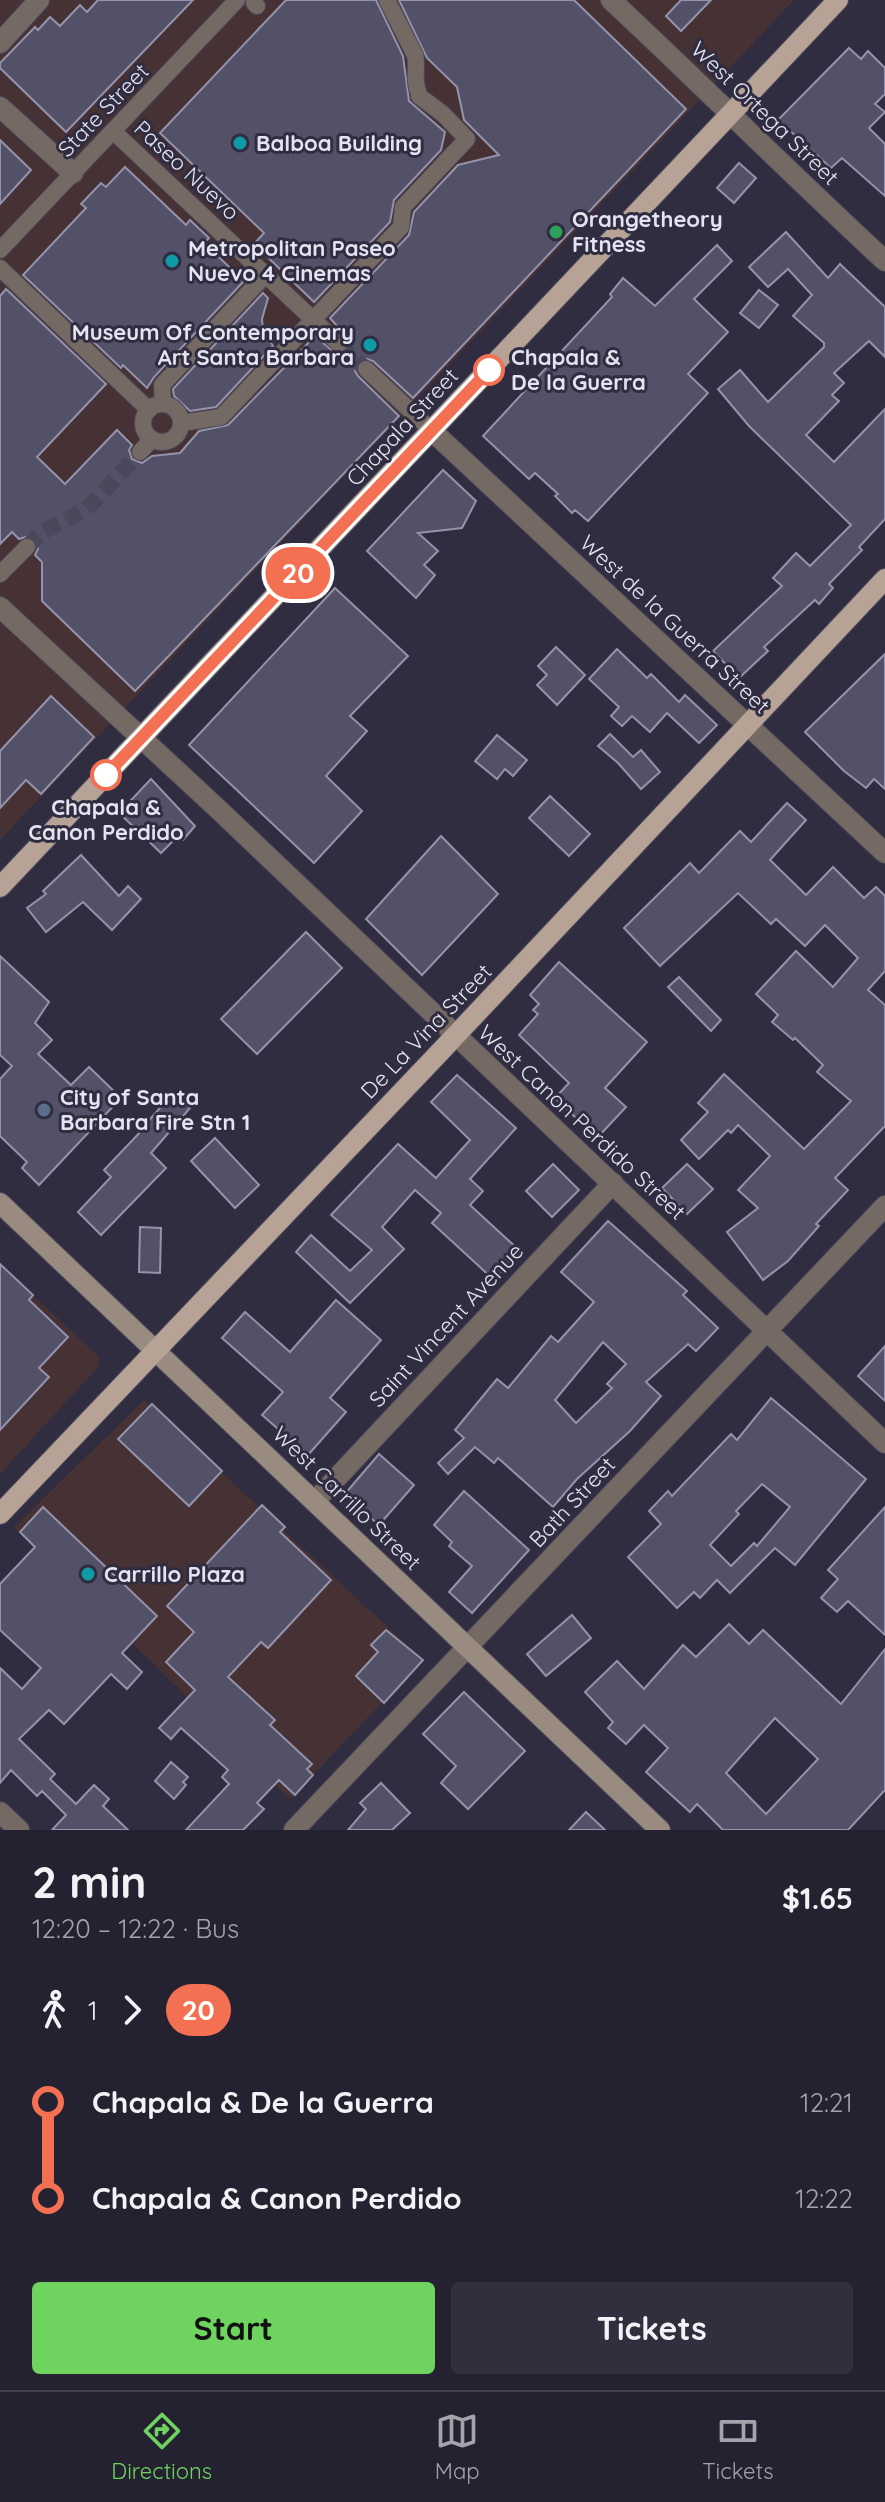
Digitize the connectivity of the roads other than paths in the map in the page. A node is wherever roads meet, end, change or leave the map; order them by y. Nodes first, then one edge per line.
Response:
1 (39, 0) edge
2 (237, 0) edge
3 (387, 0) edge
4 (611, 0) edge
5 (838, 0) edge
6 (0, 43) edge
7 (0, 107) edge
8 (731, 116) junction
9 (113, 131) junction
10 (73, 173) junction
11 (0, 250) edge
12 (885, 261) edge
13 (0, 268) edge
14 (266, 274) junction
15 (313, 320) junction
16 (339, 344) tunnel mouth
17 (366, 369) tunnel mouth
18 (156, 407) junction
19 (181, 423) junction
20 (431, 430) junction
21 (152, 439) junction
22 (140, 452) tunnel mouth
23 (27, 547) tunnel mouth
24 (0, 574) edge
25 (885, 579) edge
26 (0, 607) edge
27 (747, 725) junction
28 (142, 739) junction
29 (885, 853) edge
30 (0, 887) edge
31 (455, 1036) junction
32 (613, 1183) junction
33 (0, 1203) edge
34 (885, 1206) edge
35 (767, 1331) junction
36 (155, 1349) junction
37 (885, 1443) edge
38 (315, 1501) junction
39 (0, 1514) edge
40 (468, 1646) junction
41 (0, 1812) edge
42 (19, 1830) edge
43 (294, 1830) edge
44 (660, 1830) edge

1 - 6 street
2 - 9 street, State Street
3 - 15 street
4 - 8 street, West Ortega Street
5 - 8 main road, Chapala Street
7 - 10 street
8 - 12 street, West Ortega Street
8 - 20 main road, Chapala Street
9 - 10 street, State Street
9 - 14 street, Paseo Nuevo
10 - 11 street, State Street
13 - 18 street
14 - 15 street, Paseo Nuevo
14 - 18 street
15 - 16 street, Paseo Nuevo
15 - 19 street
17 - 20 street
18 - 19 street
18 - 21 street
19 - 21 street
20 - 27 street, West de la Guerra Street
20 - 28 main road, Chapala Street
21 - 22 street
23 - 24 street
25 - 27 main road, De La Vina Street
26 - 28 street, West Canon Perdido Street
27 - 29 street, West de la Guerra Street
27 - 31 main road, De La Vina Street
28 - 30 main road, Chapala Street
28 - 31 street, West Canon Perdido Street
31 - 32 street, West Canon Perdido Street
31 - 36 main road, De La Vina Street
32 - 35 street, West Canon Perdido Street
32 - 38 street, Saint Vincent Avenue
33 - 36 main road, West Carrillo Street
34 - 35 street, Bath Street
35 - 37 street, West Canon Perdido Street
35 - 40 street, Bath Street
36 - 38 main road, West Carrillo Street
36 - 39 main road, De La Vina Street
38 - 40 main road, West Carrillo Street
40 - 43 street, Bath Street
40 - 44 main road, West Carrillo Street
41 - 42 street

